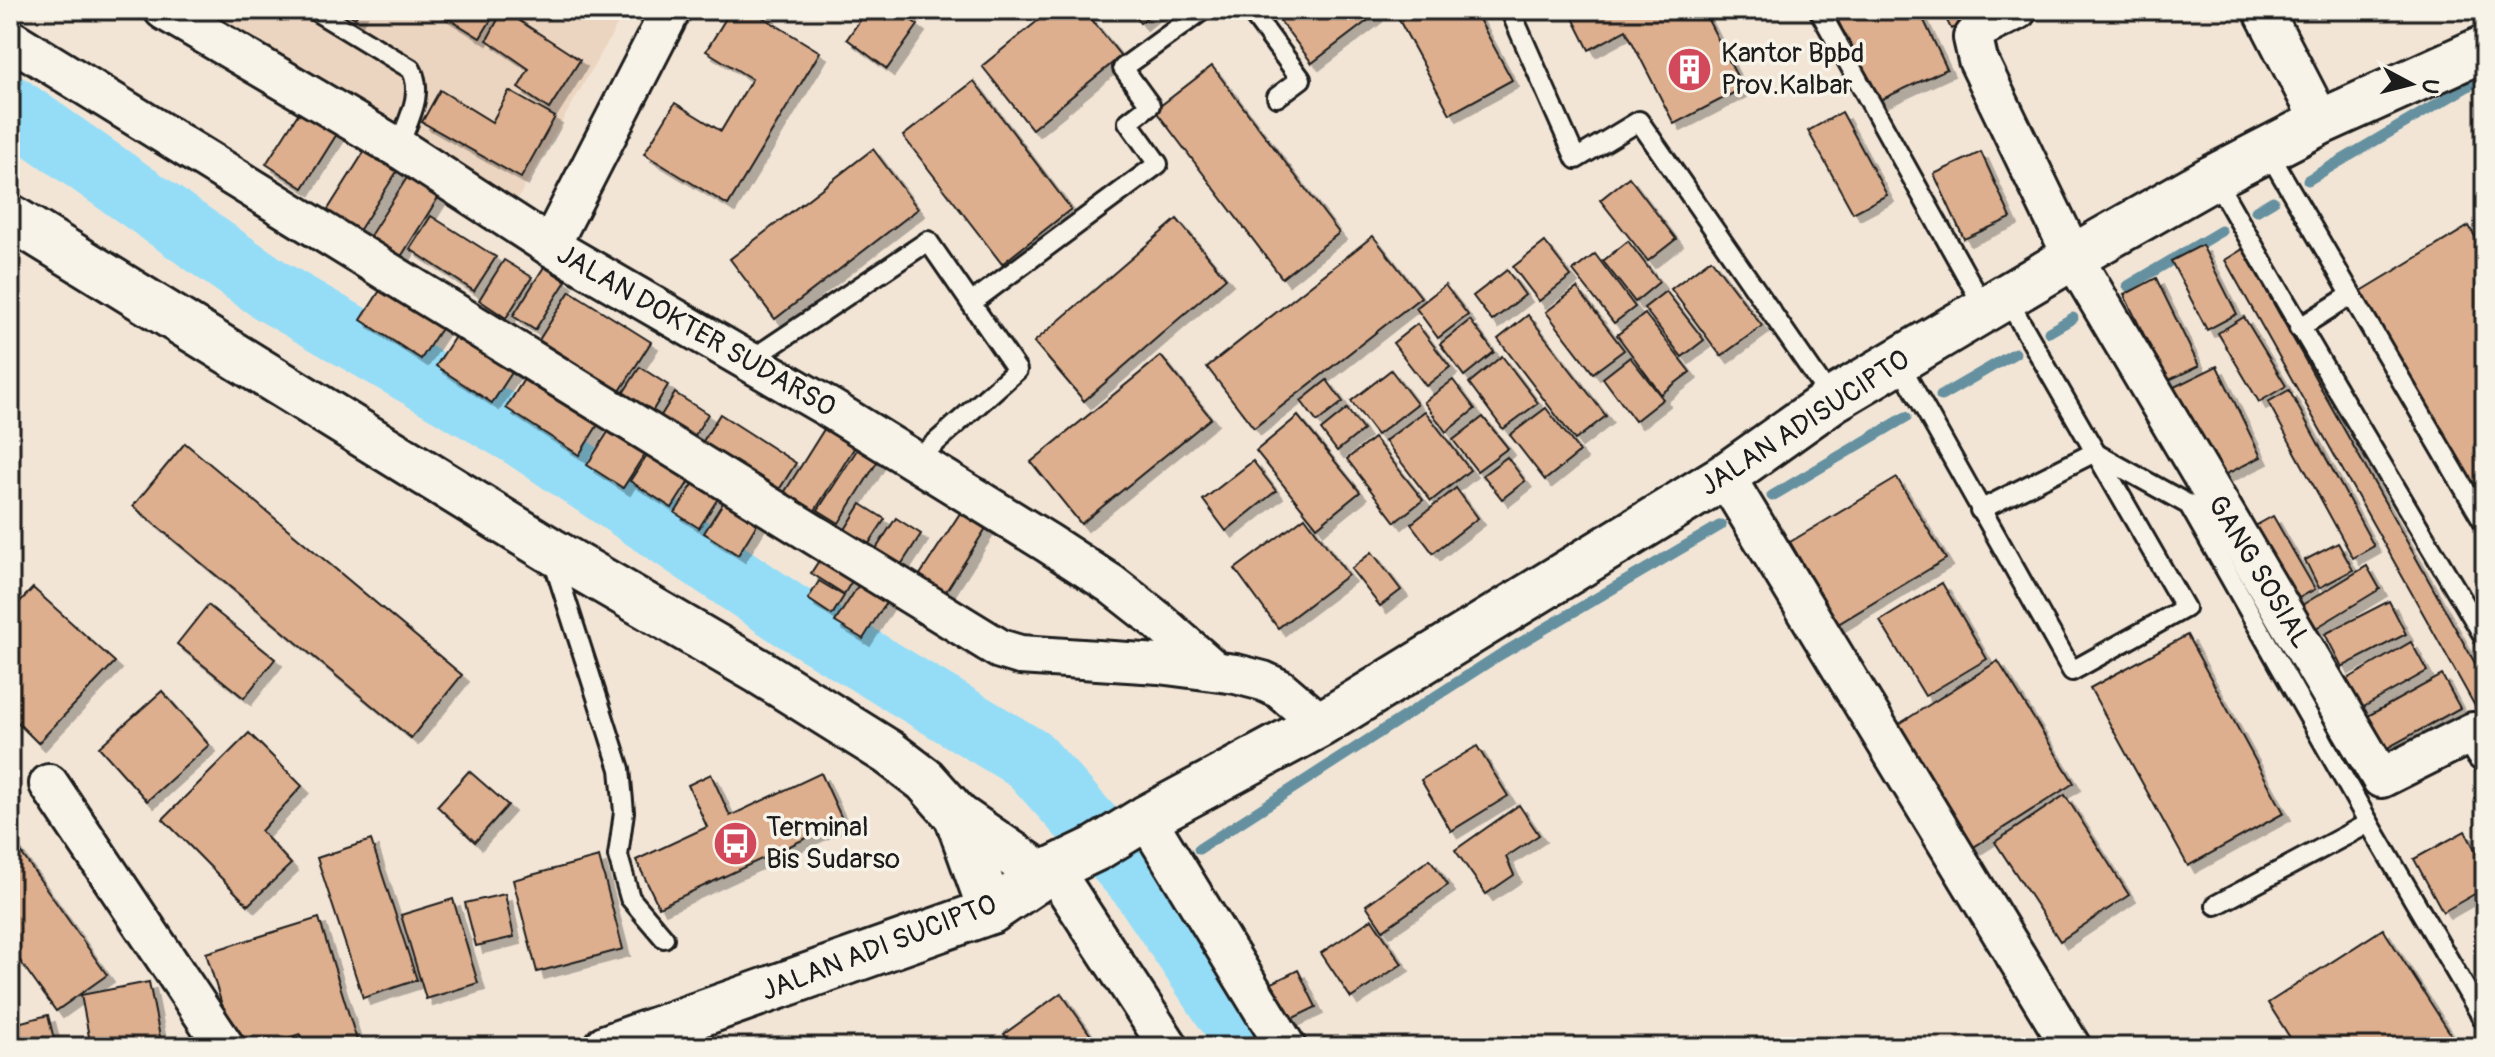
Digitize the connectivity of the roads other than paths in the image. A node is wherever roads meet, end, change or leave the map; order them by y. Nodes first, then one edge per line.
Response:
1 (164, 10) edge
2 (314, 10) edge
3 (671, 10) edge
4 (1203, 10) edge
5 (1250, 10) edge
6 (1510, 10) edge
7 (1819, 10) edge
8 (2017, 10) edge
9 (2263, 10) edge
10 (10, 39) edge
11 (2485, 48) edge
12 (1277, 97) dead end
13 (2321, 122) junction
14 (398, 148) junction
15 (2267, 150) junction
16 (2214, 177) junction
17 (10, 217) edge
18 (550, 246) junction
19 (2073, 257) junction
20 (2351, 295) junction
21 (971, 303) junction
22 (1995, 303) junction
23 (2299, 328) junction
24 (749, 361) junction
25 (1898, 361) junction
26 (1832, 400) junction
27 (2095, 452) junction
28 (915, 461) junction
29 (1725, 476) junction
30 (1980, 510) junction
31 (2485, 524) edge
32 (550, 550) junction
33 (2485, 638) edge
34 (1215, 671) junction
35 (1321, 724) junction
36 (2485, 752) edge
37 (49, 784) dead end
38 (957, 816) junction
39 (1142, 820) junction
40 (2369, 823) junction
41 (1048, 872) junction
42 (2216, 905) dead end
43 (991, 911) junction
44 (664, 938) dead end
45 (2485, 1022) edge
46 (225, 1047) edge
47 (607, 1047) edge
48 (1169, 1047) edge
49 (1286, 1047) edge
50 (2071, 1047) edge

1 - 14 street, JALAN DOKTER SUDARSO
2 - 14 lane
3 - 18 street
4 - 21 lane
5 - 12 lane
6 - 26 lane
7 - 22 lane
8 - 19 street
9 - 13 street
10 - 34 street
11 - 13 main road, JALAN ADISUCIPTO
13 - 15 main road, JALAN ADISUCIPTO
14 - 18 street, JALAN DOKTER SUDARSO
15 - 16 main road, JALAN ADISUCIPTO
15 - 20 lane
16 - 19 main road, JALAN ADISUCIPTO
16 - 23 lane
17 - 32 main road
18 - 24 street, JALAN DOKTER SUDARSO
19 - 22 main road, JALAN ADISUCIPTO
19 - 36 street, GANG SOSIAL
20 - 23 lane
20 - 31 lane
21 - 24 lane
21 - 28 lane
22 - 25 main road, JALAN ADISUCIPTO
22 - 27 lane
23 - 33 lane
24 - 28 street, JALAN DOKTER SUDARSO
25 - 26 main road, JALAN ADISUCIPTO
25 - 30 lane
26 - 29 main road, JALAN ADISUCIPTO
27 - 30 lane
27 - 30 lane
27 - 40 lane
28 - 34 street, JALAN DOKTER SUDARSO
29 - 35 main road, JALAN ADISUCIPTO
29 - 50 street
32 - 38 main road
32 - 44 lane
34 - 35 street
35 - 39 main road, JALAN ADISUCIPTO
37 - 46 street
38 - 41 main road
38 - 43 main road
39 - 41 main road, JALAN ADI SUCIPTO
39 - 49 street
40 - 42 lane
40 - 45 lane
41 - 43 main road, JALAN ADI SUCIPTO
41 - 48 street
43 - 47 main road, JALAN ADI SUCIPTO

